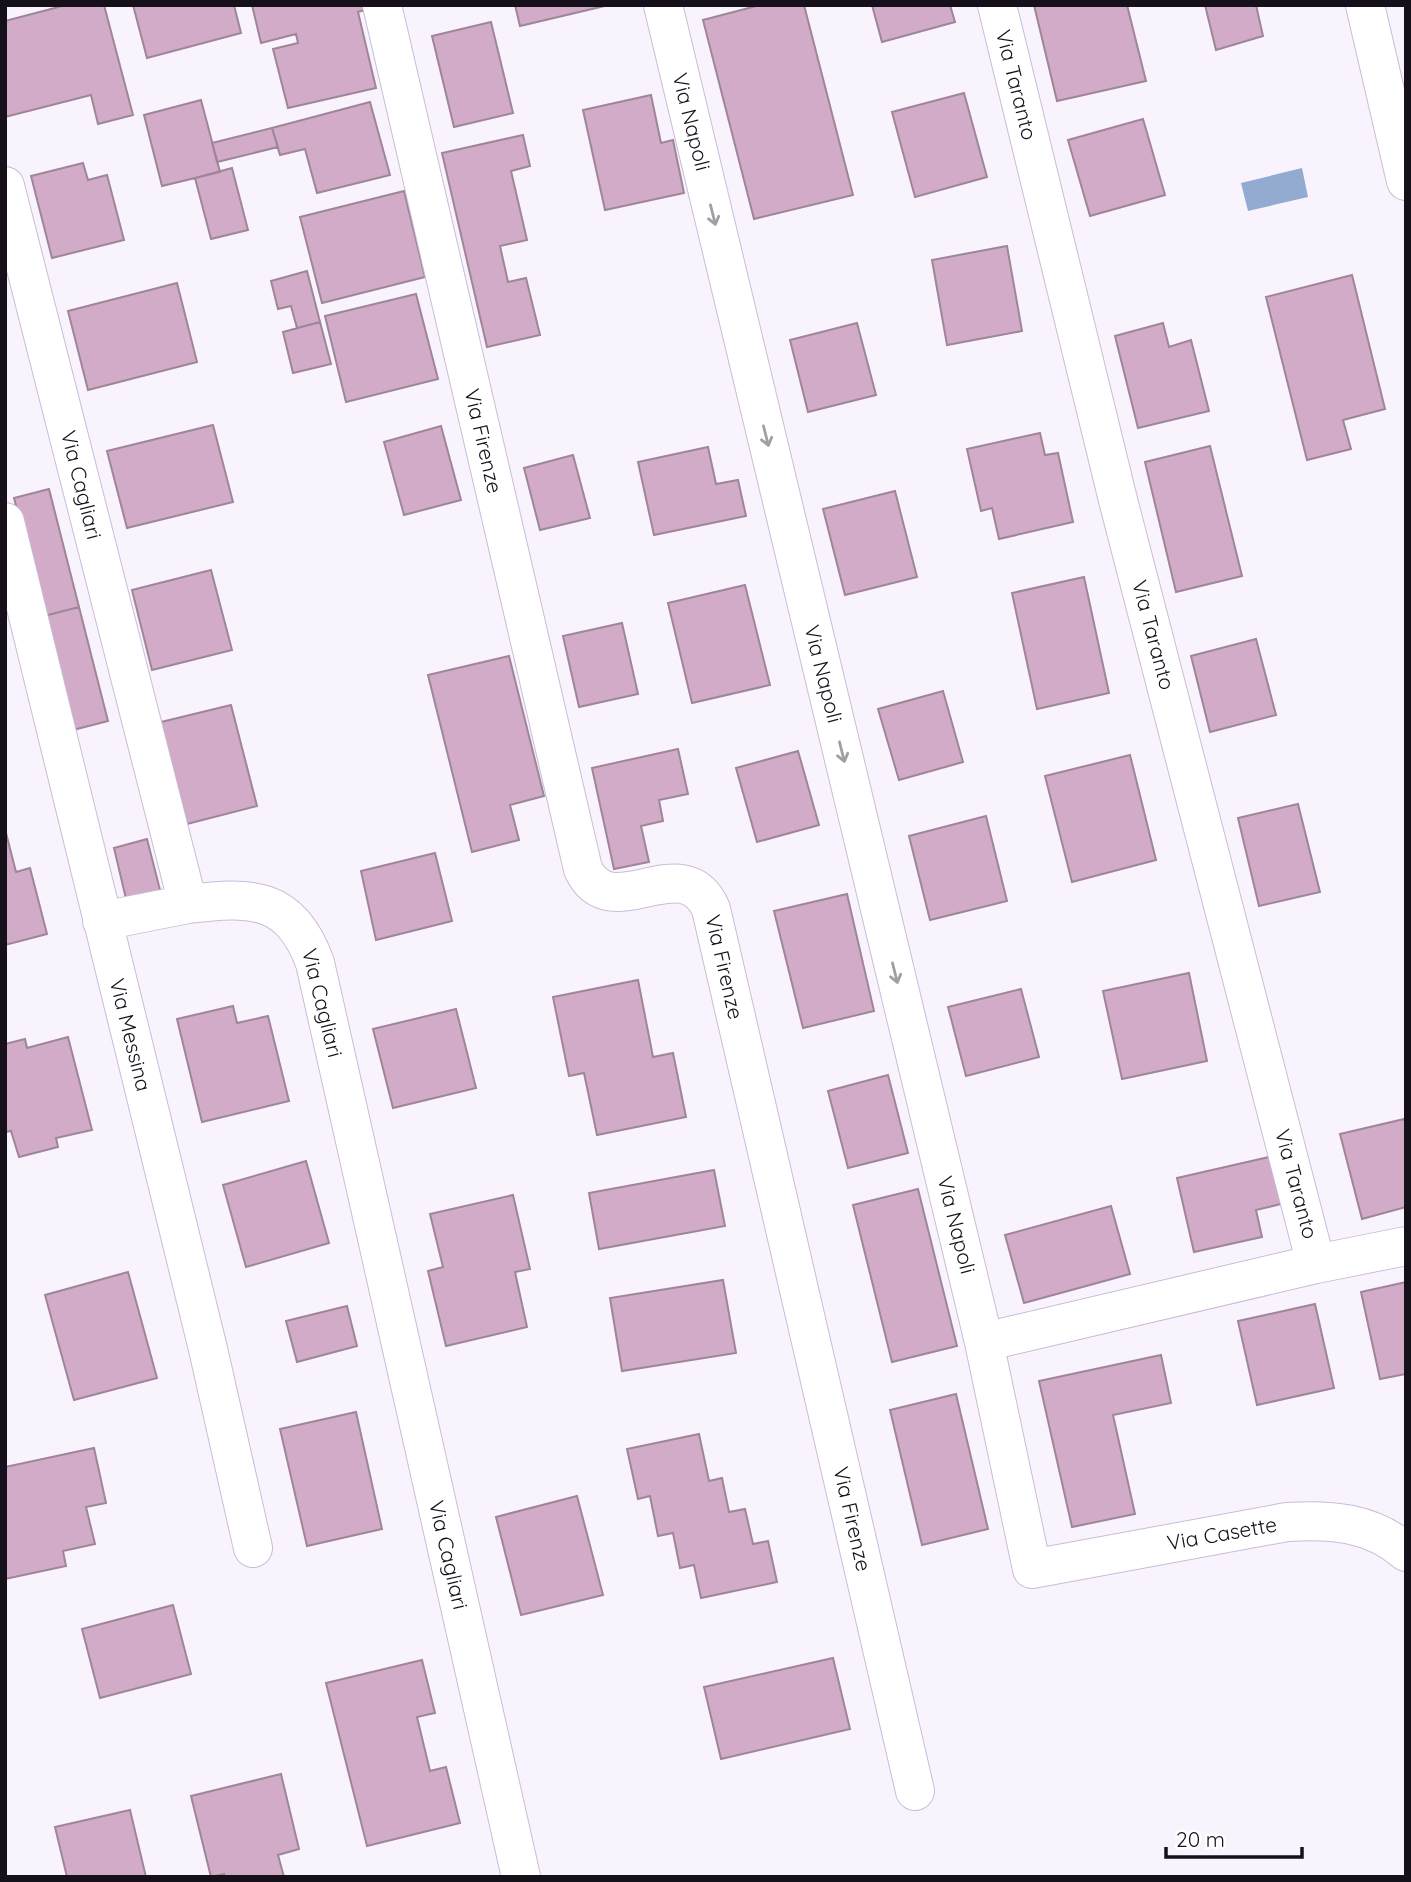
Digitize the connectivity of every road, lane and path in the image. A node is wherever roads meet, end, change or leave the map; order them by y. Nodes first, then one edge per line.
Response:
1 (382, 5) edge
2 (663, 5) edge
3 (997, 5) edge
4 (1365, 5) edge
5 (1406, 181) edge
6 (5, 186) edge
7 (5, 522) edge
8 (188, 904) junction
9 (102, 921) junction
10 (1406, 1246) edge
11 (1316, 1264) junction
12 (984, 1342) junction
13 (253, 1548) dead end
14 (1406, 1552) edge
15 (1032, 1569) joint
16 (915, 1791) dead end
17 (521, 1877) edge

1 - 16 street, Via Firenze
2 -> 12 street, Via Napoli
3 - 11 street, Via Taranto
4 - 5 street
6 - 8 street, Via Cagliari
7 - 9 street, Via Messina
8 - 9 street
8 - 17 street, Via Cagliari
9 - 13 street, Via Messina
10 - 11 street
11 - 12 street
12 - 15 street, Via Napoli
14 - 15 street, Via Casette

